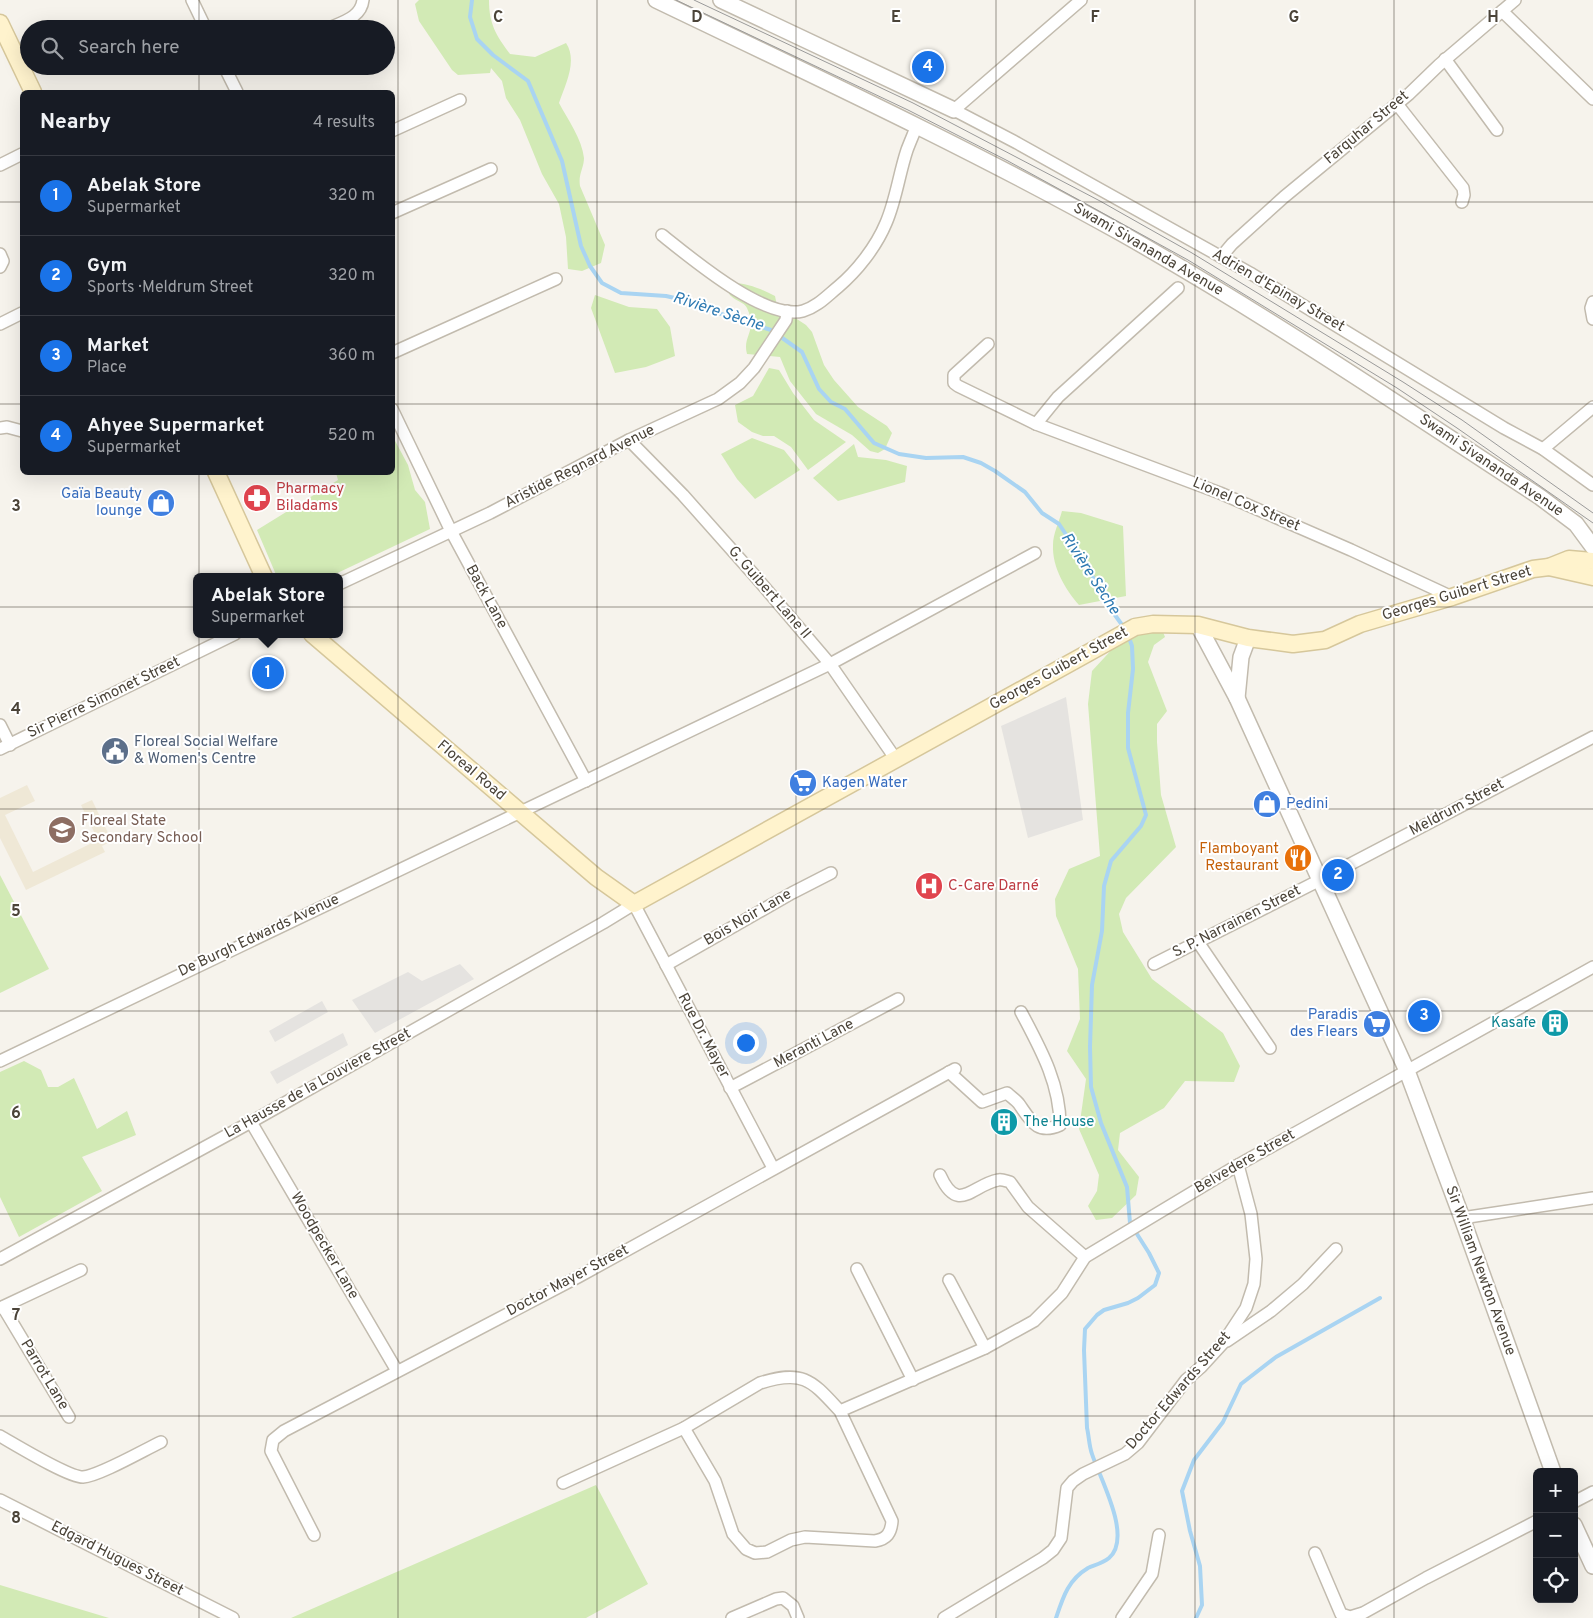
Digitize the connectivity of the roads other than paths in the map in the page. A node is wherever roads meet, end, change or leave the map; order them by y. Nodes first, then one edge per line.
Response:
1 (192, 0) edge
2 (363, 0) edge
3 (656, 0) edge
4 (721, 0) edge
5 (1081, 0) edge
6 (1515, 0) edge
7 (1502, 10) junction
8 (202, 20) edge
9 (348, 20) edge
10 (0, 23) edge
11 (1446, 59) junction
12 (20, 64) edge
13 (26, 75) edge
14 (228, 75) edge
15 (33, 90) edge
16 (236, 90) edge
17 (1593, 98) edge
18 (460, 100) dead end
19 (1397, 104) junction
20 (954, 110) junction
21 (917, 125) junction
22 (395, 130) edge
23 (1497, 130) dead end
24 (20, 155) edge
25 (0, 165) edge
26 (491, 169) dead end
27 (1462, 202) dead end
28 (395, 212) edge
29 (662, 235) dead end
30 (0, 254) edge
31 (1221, 257) junction
32 (0, 267) edge
33 (556, 278) dead end
34 (1178, 288) dead end
35 (1593, 302) edge
36 (20, 314) edge
37 (786, 315) junction
38 (1593, 319) edge
39 (0, 324) edge
40 (988, 344) dead end
41 (395, 352) edge
42 (1593, 407) edge
43 (395, 415) edge
44 (1036, 424) junction
45 (0, 428) edge
46 (20, 430) edge
47 (629, 440) junction
48 (1543, 449) junction
49 (217, 475) edge
50 (1593, 485) edge
51 (451, 531) junction
52 (1589, 541) edge
53 (1035, 553) dead end
54 (1569, 559) junction
55 (1593, 561) edge
56 (1549, 567) junction
57 (262, 573) edge
58 (1593, 577) edge
59 (343, 582) edge
60 (1452, 597) junction
61 (1198, 625) junction
62 (227, 638) edge
63 (317, 638) edge
64 (1248, 638) junction
65 (830, 664) junction
66 (1237, 698) junction
67 (0, 725) edge
68 (1593, 737) edge
69 (5, 747) edge
70 (895, 758) junction
71 (586, 781) junction
72 (519, 812) junction
73 (831, 873) dead end
74 (1320, 880) junction
75 (634, 904) junction
76 (1198, 942) junction
77 (1154, 964) dead end
78 (666, 966) junction
79 (1593, 967) edge
80 (898, 999) dead end
81 (1021, 1012) dead end
82 (1270, 1048) dead end
83 (0, 1061) edge
84 (1407, 1071) junction
85 (730, 1088) junction
86 (251, 1122) junction
87 (1238, 1165) junction
88 (773, 1168) junction
89 (940, 1176) dead end
90 (1593, 1198) edge
91 (1462, 1218) junction
92 (1336, 1249) dead end
93 (1085, 1257) junction
94 (0, 1259) edge
95 (81, 1270) dead end
96 (857, 1270) dead end
97 (949, 1280) dead end
98 (1, 1307) edge
99 (1224, 1343) junction
100 (985, 1348) junction
101 (397, 1371) junction
102 (913, 1380) junction
103 (840, 1411) junction
104 (69, 1417) dead end
105 (684, 1428) junction
106 (0, 1436) edge
107 (161, 1442) dead end
108 (1552, 1468) edge
109 (563, 1483) dead end
110 (1593, 1492) edge
111 (0, 1500) edge
112 (1578, 1500) edge
113 (1533, 1523) edge
114 (1578, 1534) edge
115 (314, 1535) dead end
116 (1158, 1535) dead end
117 (1315, 1553) dead end
118 (1593, 1566) edge
119 (233, 1618) edge
120 (732, 1618) edge
121 (798, 1618) edge
122 (944, 1618) edge
123 (1122, 1618) edge

1 - 8 street
2 - 9 street
3 - 21 street, Swami Sivananda Avenue
4 - 20 street
5 - 20 street
6 - 7 street, Farquhar Street
7 - 11 street, Farquhar Street
7 - 17 street
10 - 12 main road
11 - 19 street, Farquhar Street
11 - 23 street
13 - 15 main road
14 - 16 street
18 - 22 street
19 - 27 street
19 - 31 street, Farquhar Street
20 - 31 street, Adrien d'Epinay Street
21 - 37 street
21 - 52 street, Swami Sivananda Avenue
24 - 25 street
26 - 28 street
29 - 37 street
30 - 32 street
31 - 48 street, Adrien d'Epinay Street
33 - 41 street
34 - 44 street
35 - 38 street
36 - 39 street
37 - 47 street, Aristide Regnard Avenue
40 - 44 street, Lionel Cox Street
42 - 48 street
43 - 51 street, Back Lane
44 - 60 street, Lionel Cox Street
45 - 46 street
47 - 51 street, Aristide Regnard Avenue
47 - 65 street, G. Guibert Lane II
48 - 50 street, Adrien d'Epinay Street
49 - 57 main road
51 - 59 street, Aristide Regnard Avenue
51 - 71 street, Back Lane
52 - 54 street, Swami Sivananda Avenue
53 - 65 street, De Burgh Edwards Avenue
54 - 55 main road, Georges Guibert Street
54 - 56 main road, Georges Guibert Street
56 - 58 main road, Georges Guibert Street
56 - 60 main road, Georges Guibert Street
60 - 64 main road, Georges Guibert Street
61 - 64 main road, Georges Guibert Street
61 - 66 street
61 - 70 main road, Georges Guibert Street
62 - 69 street, Sir Pierre Simonet Street
63 - 72 main road, Floreal Road
64 - 66 street
65 - 70 street, G. Guibert Lane II
65 - 71 street, De Burgh Edwards Avenue
66 - 74 street
67 - 69 street
68 - 74 street, Meldrum Street
70 - 75 main road, Georges Guibert Street
71 - 72 street, De Burgh Edwards Avenue
72 - 75 main road, Floreal Road
72 - 83 street, De Burgh Edwards Avenue
73 - 78 street, Bois Noir Lane
74 - 76 street, S. P. Narrainen Street
74 - 84 street, Sir William Newton Avenue
75 - 78 street, Rue Dr. Mayer
75 - 86 street, La Hausse de la Louviere Street
76 - 77 street, S. P. Narrainen Street
76 - 82 street
78 - 85 street, Rue Dr. Mayer
79 - 84 street, Belvedere Street
80 - 85 street, Meranti Lane
81 - 88 street, Doctor Mayer Street
84 - 87 street, Belvedere Street
84 - 91 street, Sir William Newton Avenue
85 - 88 street, Rue Dr. Mayer
86 - 94 street, La Hausse de la Louviere Street
86 - 101 street, Woodpecker Lane
87 - 93 street, Belvedere Street
87 - 99 street, Doctor Edwards Street
88 - 101 street, Doctor Mayer Street
89 - 93 street
90 - 91 street
91 - 108 street, Sir William Newton Avenue
92 - 99 street
93 - 100 street
95 - 98 street
96 - 102 street
97 - 100 street
98 - 104 street, Parrot Lane
99 - 122 street, Doctor Edwards Street
100 - 102 street
101 - 115 street, Doctor Mayer Street
102 - 103 street
103 - 105 street
103 - 105 street
105 - 109 street
106 - 107 street
110 - 112 street
111 - 119 street, Edgard Hugues Street
113 - 117 street
114 - 118 street
116 - 123 street
120 - 121 street

